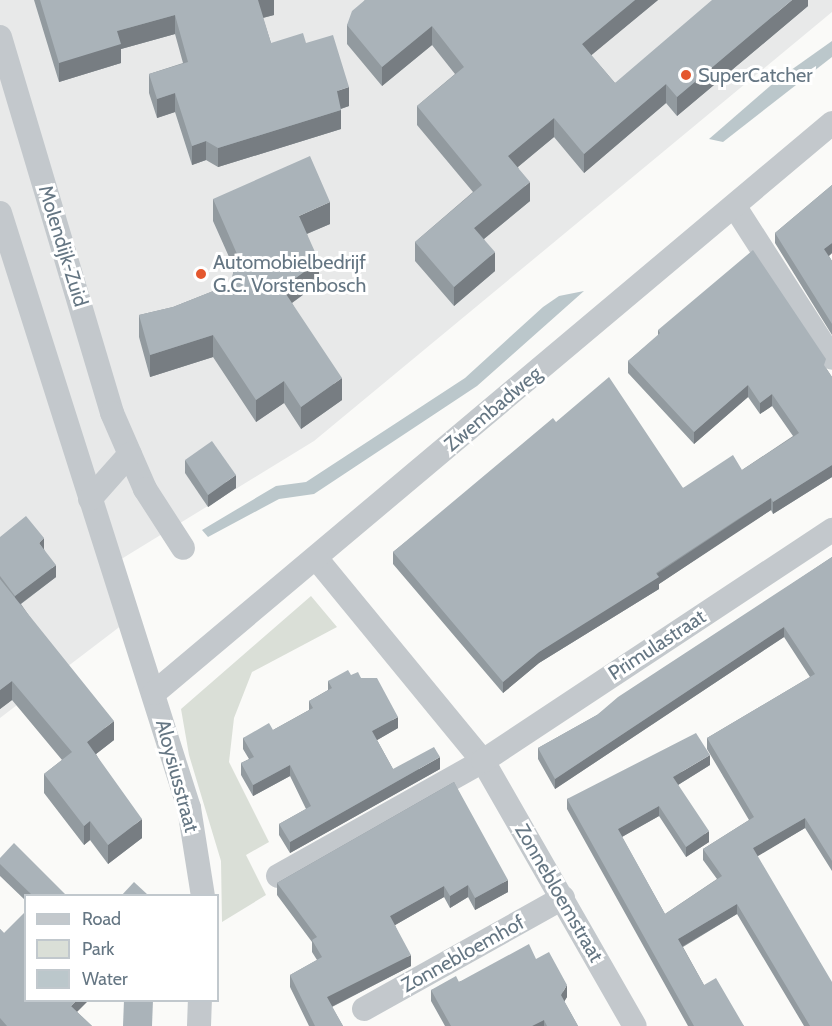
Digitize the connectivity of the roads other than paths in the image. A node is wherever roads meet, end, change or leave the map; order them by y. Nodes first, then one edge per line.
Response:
1 (0, 37) edge
2 (832, 123) edge
3 (735, 207) junction
4 (0, 213) edge
5 (832, 358) edge
6 (130, 453) junction
7 (90, 499) junction
8 (832, 530) edge
9 (183, 548) dead end
10 (316, 558) junction
11 (154, 693) junction
12 (483, 761) junction
13 (278, 876) dead end
14 (203, 894) edge
15 (563, 898) junction
16 (200, 1002) edge
17 (364, 1009) dead end
18 (199, 1026) edge
19 (635, 1026) edge

1 - 6 street, Molendijk-Zuid
2 - 3 street, Zwembadweg
3 - 5 street
3 - 10 street, Zwembadweg
4 - 7 street
6 - 7 street
6 - 9 street, Molendijk-Zuid
7 - 11 street
8 - 12 street, Primulastraat
10 - 11 street, Zwembadweg
10 - 12 street, Zonnebloemstraat
11 - 14 street, Aloysiusstraat
12 - 13 street
12 - 15 street, Zonnebloemstraat
15 - 17 street, Zonnebloemhof
15 - 19 street, Zonnebloemstraat
16 - 18 street

